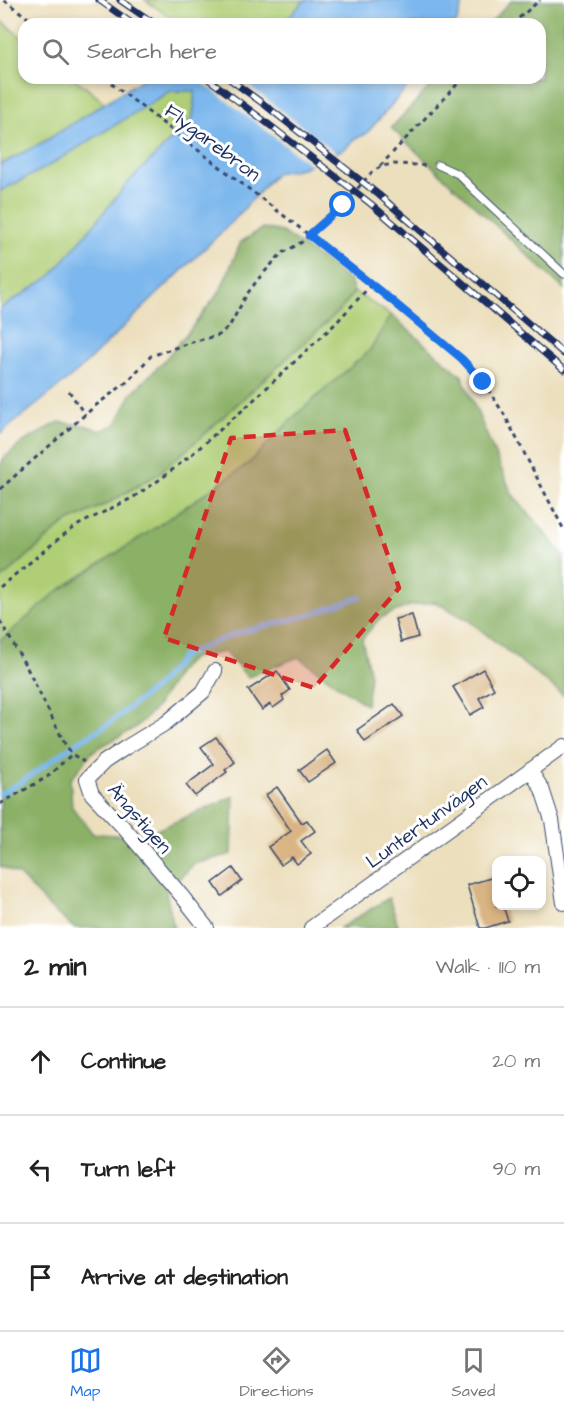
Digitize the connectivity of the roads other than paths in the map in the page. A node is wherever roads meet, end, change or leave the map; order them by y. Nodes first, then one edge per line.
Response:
1 (438, 165) road end
2 (564, 274) edge
3 (215, 671) dead end
4 (564, 746) edge
5 (530, 770) junction
6 (564, 903) edge
7 (207, 928) edge
8 (311, 928) edge

1 - 2 lane
3 - 7 street, Ängstigen
4 - 5 street, Luntertunvägen
5 - 6 street
5 - 8 street, Luntertunvägen

